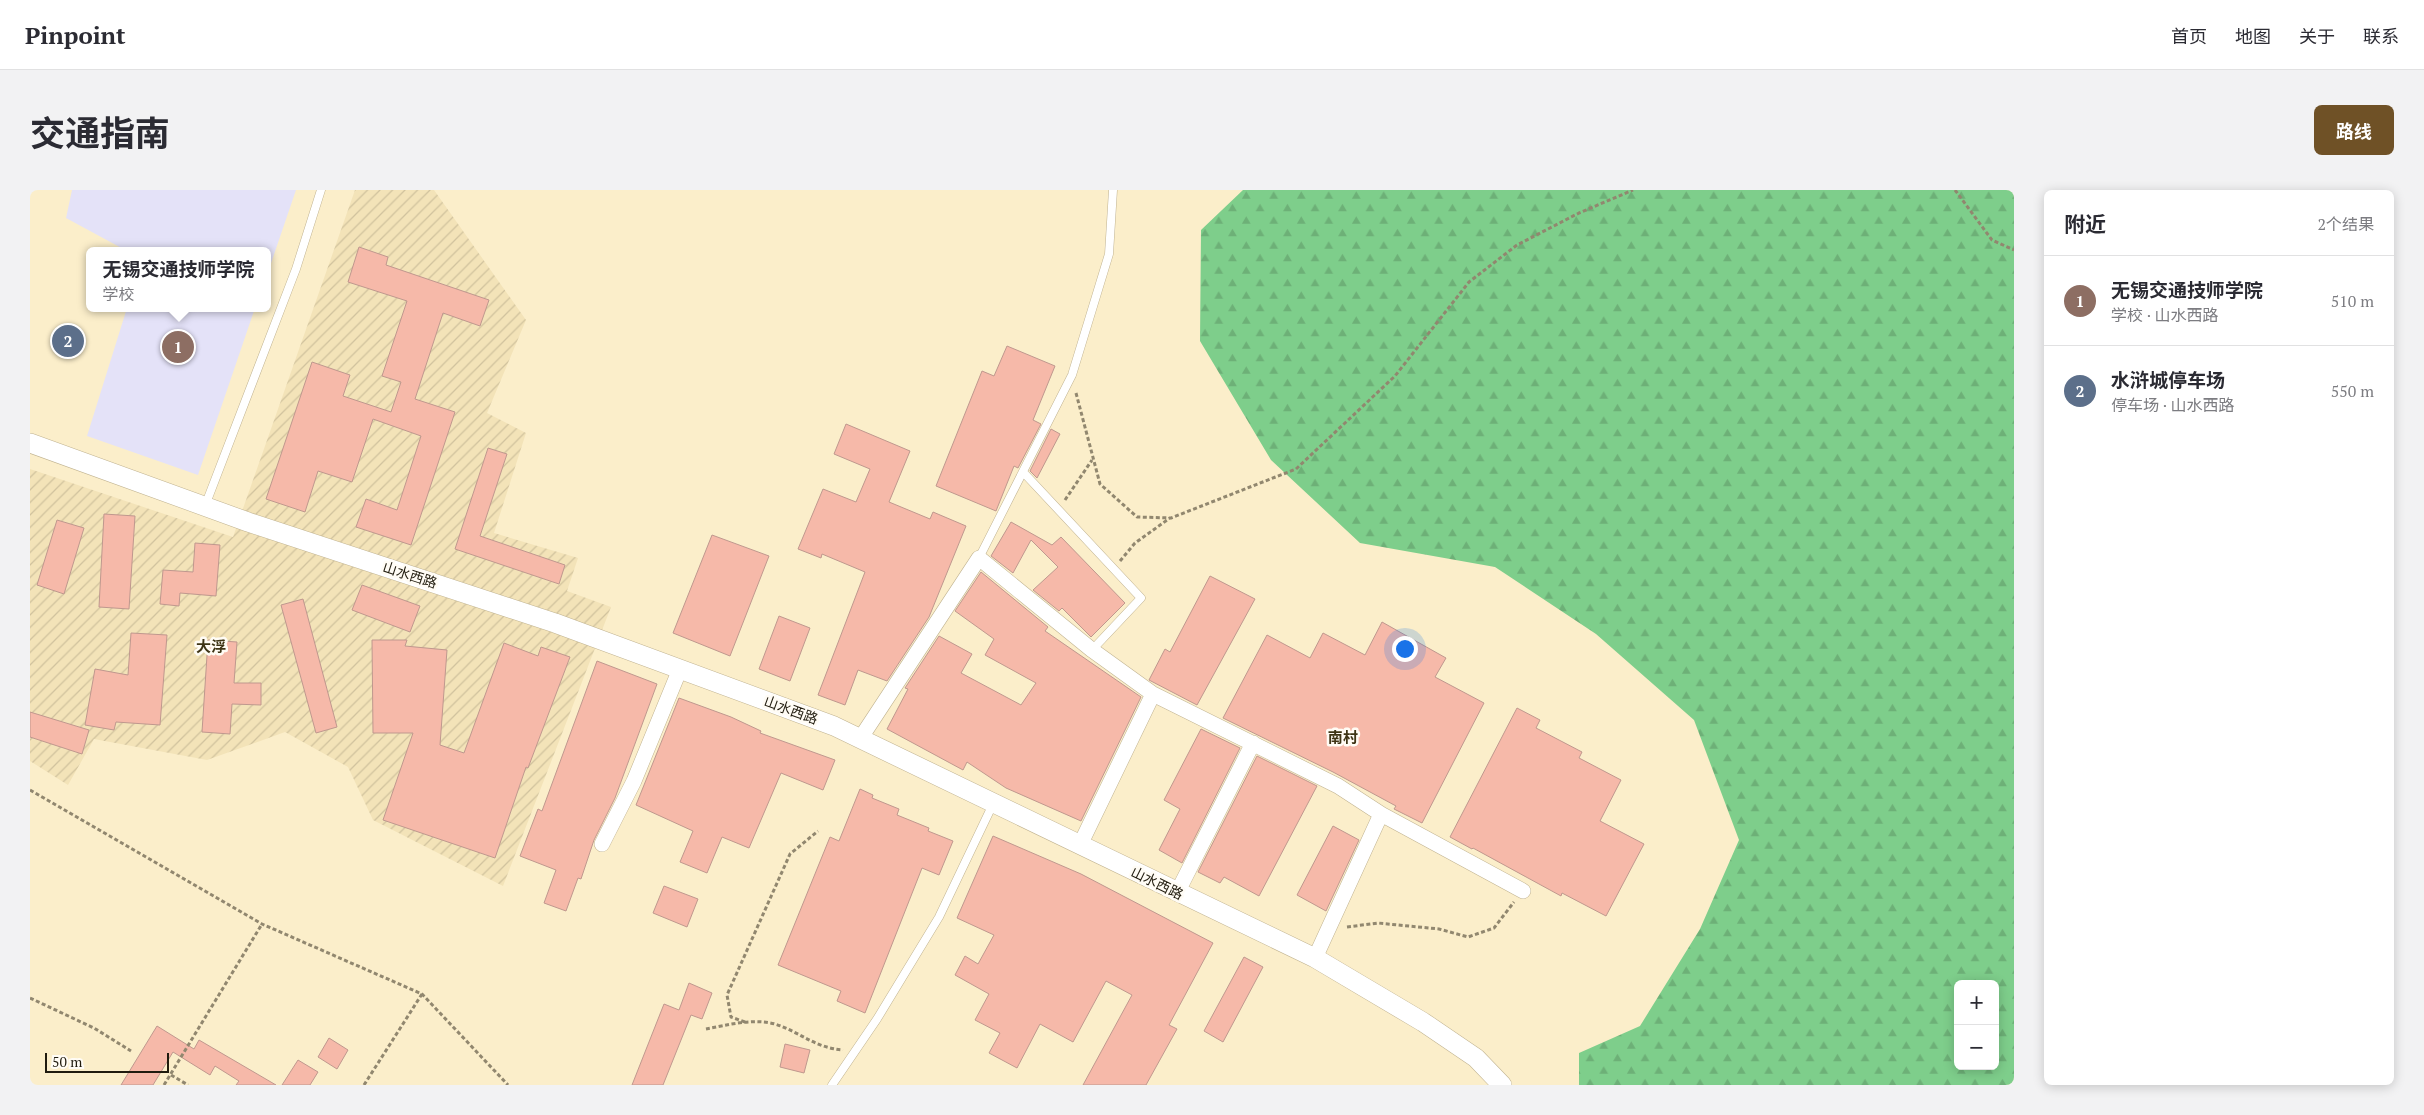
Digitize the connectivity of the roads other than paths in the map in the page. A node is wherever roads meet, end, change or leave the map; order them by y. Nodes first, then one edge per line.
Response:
1 (321, 190) edge
2 (1113, 190) edge
3 (30, 443) edge
4 (1024, 473) junction
5 (205, 506) junction
6 (980, 558) junction
7 (1092, 650) junction
8 (680, 669) junction
9 (1153, 694) junction
10 (860, 738) junction
11 (1253, 743) junction
12 (993, 804) junction
13 (1381, 814) junction
14 (602, 844) dead end
15 (1080, 845) junction
16 (1523, 891) road end
17 (1177, 893) junction
18 (1315, 958) junction
19 (832, 1085) edge
20 (1502, 1085) edge

1 - 5 lane
2 - 4 lane
3 - 5 street, 山水西路
4 - 6 lane
4 - 7 lane
5 - 8 street, 山水西路
6 - 7 street
6 - 10 street
7 - 9 street
8 - 10 street, 山水西路
8 - 14 street
9 - 11 street
9 - 15 street
10 - 12 street, 山水西路
11 - 13 street
11 - 17 street
12 - 15 street, 山水西路
12 - 19 lane
13 - 16 street
13 - 18 street
15 - 17 street, 山水西路
17 - 18 street, 山水西路
18 - 20 street, 山水西路

